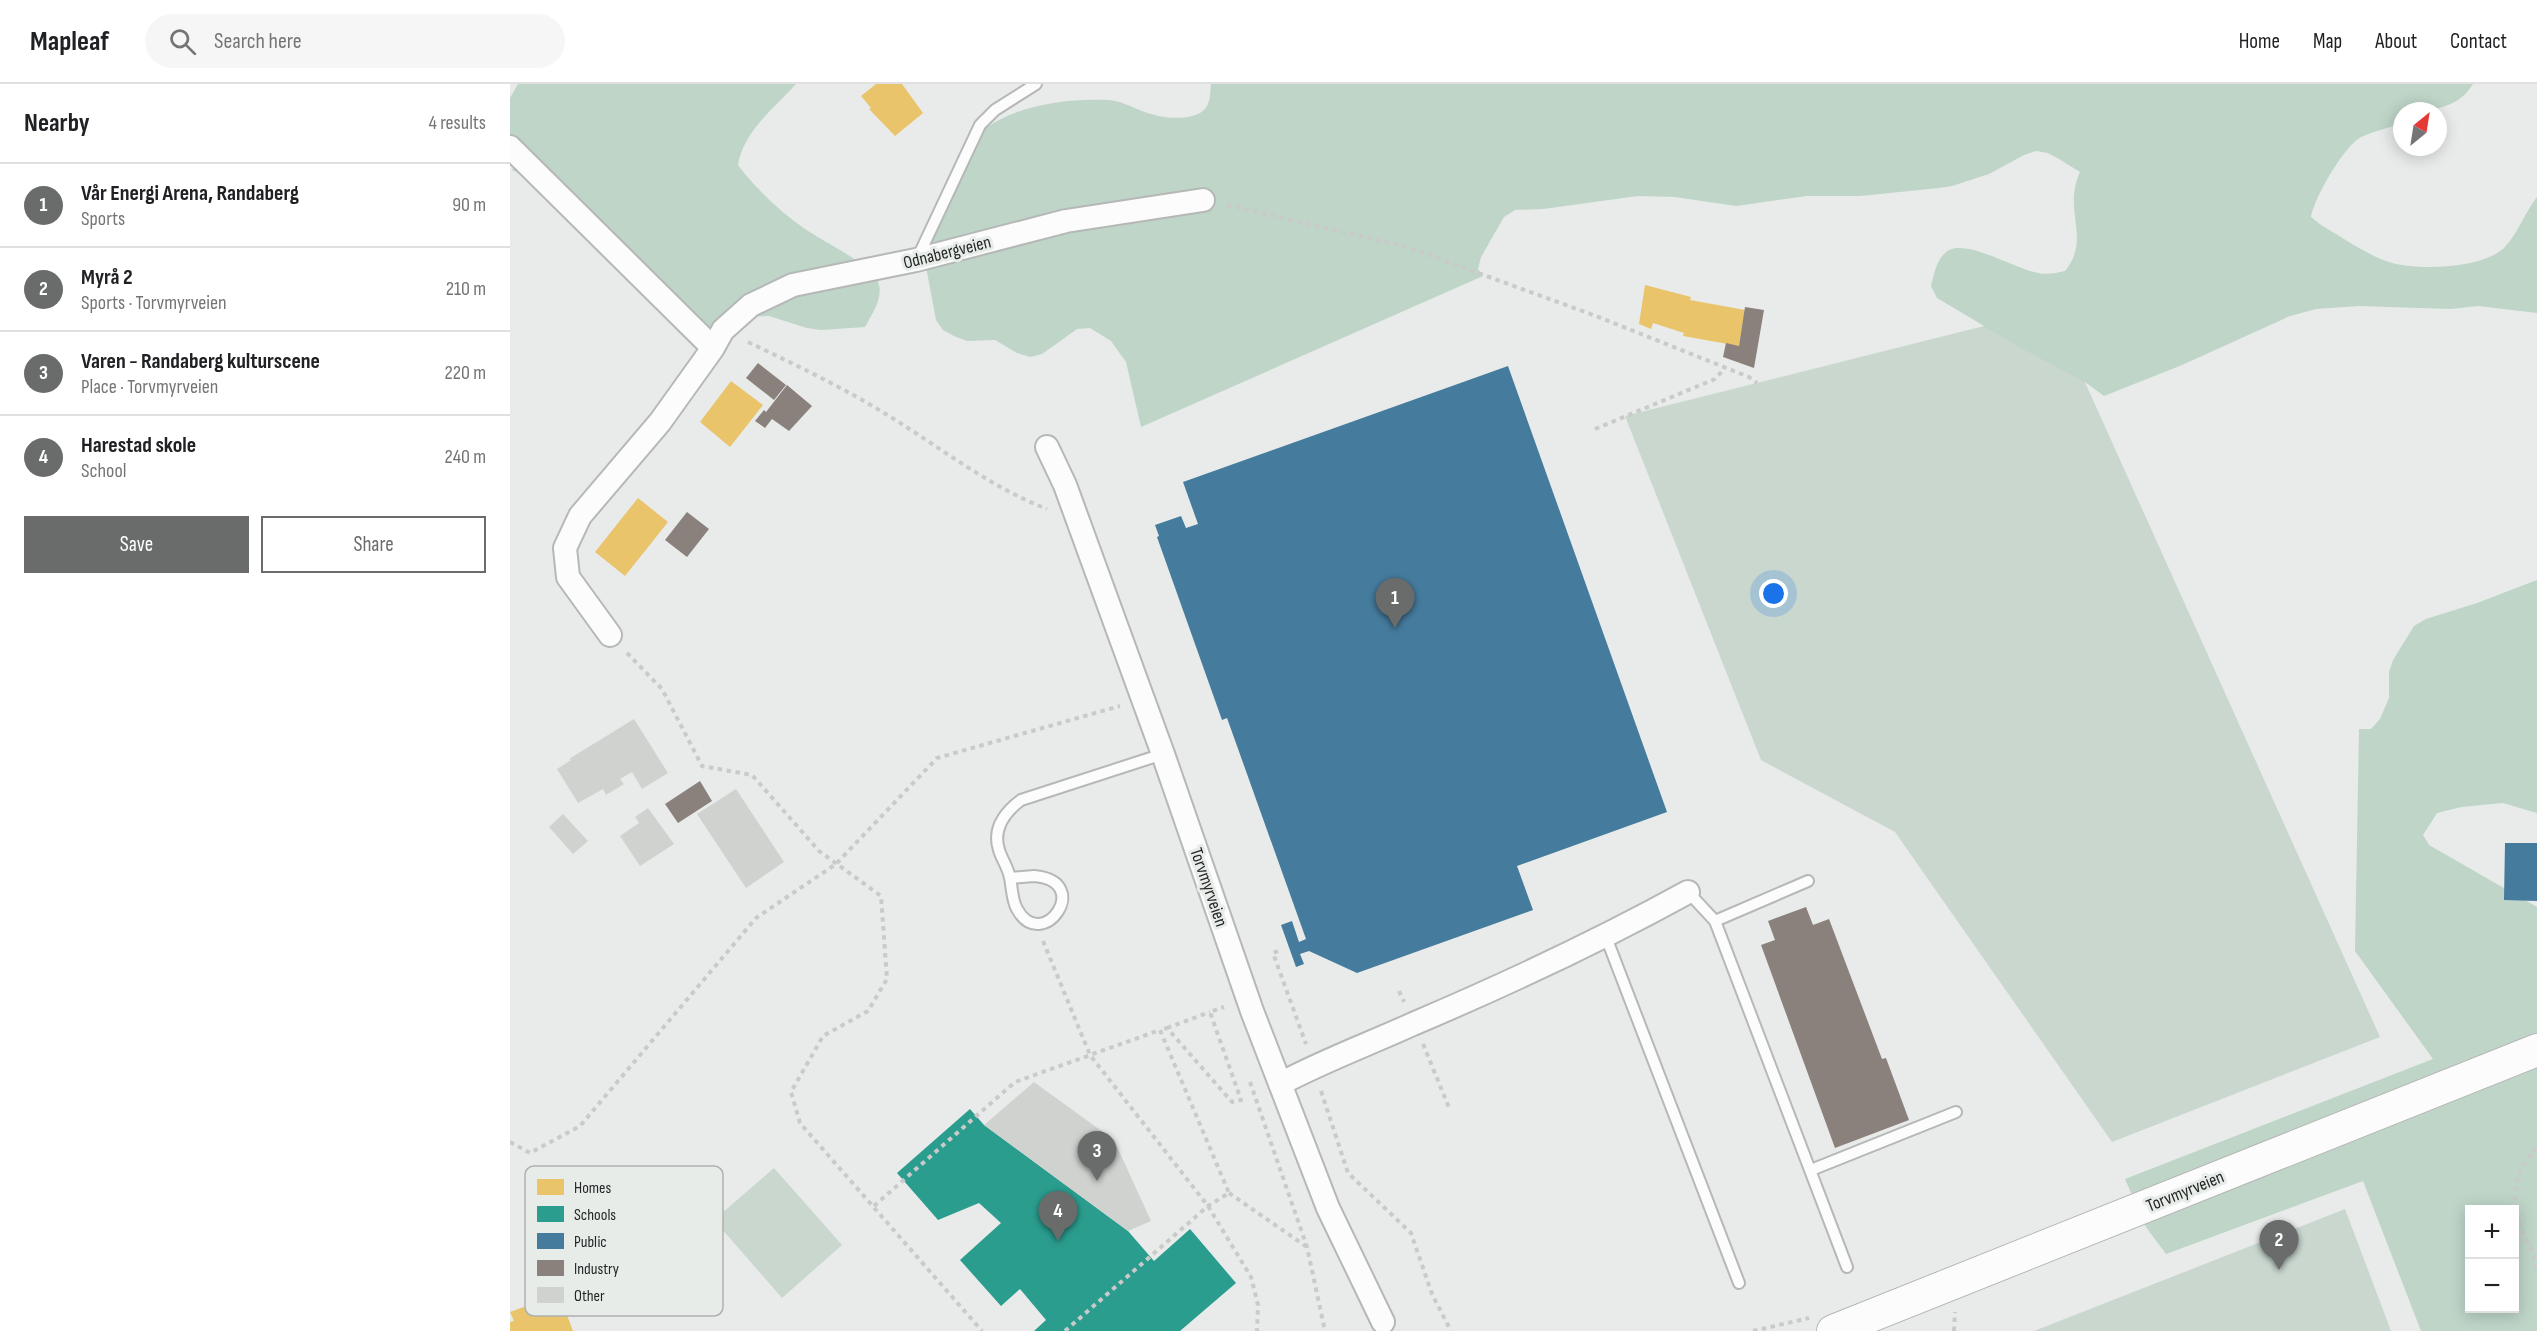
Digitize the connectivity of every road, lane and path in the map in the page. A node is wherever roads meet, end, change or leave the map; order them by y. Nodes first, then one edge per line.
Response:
1 (1036, 84) edge
2 (510, 147) edge
3 (1203, 200) joint
4 (916, 260) junction
5 (718, 339) junction
6 (1725, 368) junction
7 (1757, 383) dead end
8 (1595, 429) dead end
9 (1047, 447) dead end
10 (1073, 506) junction
11 (610, 635) joint
12 (1120, 706) dead end
13 (1163, 754) junction
14 (836, 864) junction
15 (1010, 878) junction
16 (1808, 881) dead end
17 (1688, 892) joint
18 (1715, 921) junction
19 (1036, 924) junction
20 (1606, 937) junction
21 (1278, 951) dead end
22 (1399, 991) dead end
23 (1224, 1007) dead end
24 (1210, 1012) junction
25 (1414, 1024) junction
26 (1167, 1028) junction
27 (1160, 1030) junction
28 (2537, 1050) edge
29 (1090, 1055) junction
30 (1313, 1066) junction
31 (1247, 1074) dead end
32 (1280, 1083) junction
33 (1450, 1110) dead end
34 (1956, 1112) dead end
35 (510, 1142) edge
36 (2537, 1148) edge
37 (1810, 1170) junction
38 (1229, 1193) junction
39 (874, 1206) junction
40 (1208, 1206) junction
41 (1307, 1247) junction
42 (1847, 1267) dead end
43 (2537, 1268) edge
44 (1739, 1283) dead end
45 (1386, 1328) edge
46 (982, 1331) edge
47 (1065, 1331) edge
48 (1257, 1331) edge
49 (1325, 1331) edge
50 (1451, 1331) edge
51 (1833, 1331) edge

1 - 4 lane
2 - 5 street
3 - 4 street, Odnabergveien
3 - 6 path
4 - 5 street, Odnabergveien
5 - 10 path
5 - 11 street, Odnabergveien
6 - 7 path
6 - 8 path
9 - 10 street, Torvmyrveien
10 - 13 street, Torvmyrveien
11 - 14 path
12 - 14 path
13 - 15 lane
13 - 32 street, Torvmyrveien
14 - 35 path
14 - 39 path
15 - 19 lane
15 - 19 lane
16 - 18 lane
17 - 18 lane
17 - 20 street
18 - 37 lane
19 - 29 path
20 - 25 street
20 - 44 lane
21 - 30 path
22 - 25 path
23 - 24 path
24 - 26 path
24 - 26 path
25 - 30 street
25 - 33 path
26 - 27 path
27 - 29 path
27 - 38 path
28 - 51 main road, Torvmyrveien
29 - 39 path
29 - 40 path
30 - 32 street
30 - 50 path
31 - 41 path
32 - 45 street, Torvmyrveien
34 - 37 lane
36 - 43 path
37 - 42 lane
38 - 40 path
38 - 41 path
39 - 46 path
40 - 47 path
40 - 48 path
41 - 49 path

